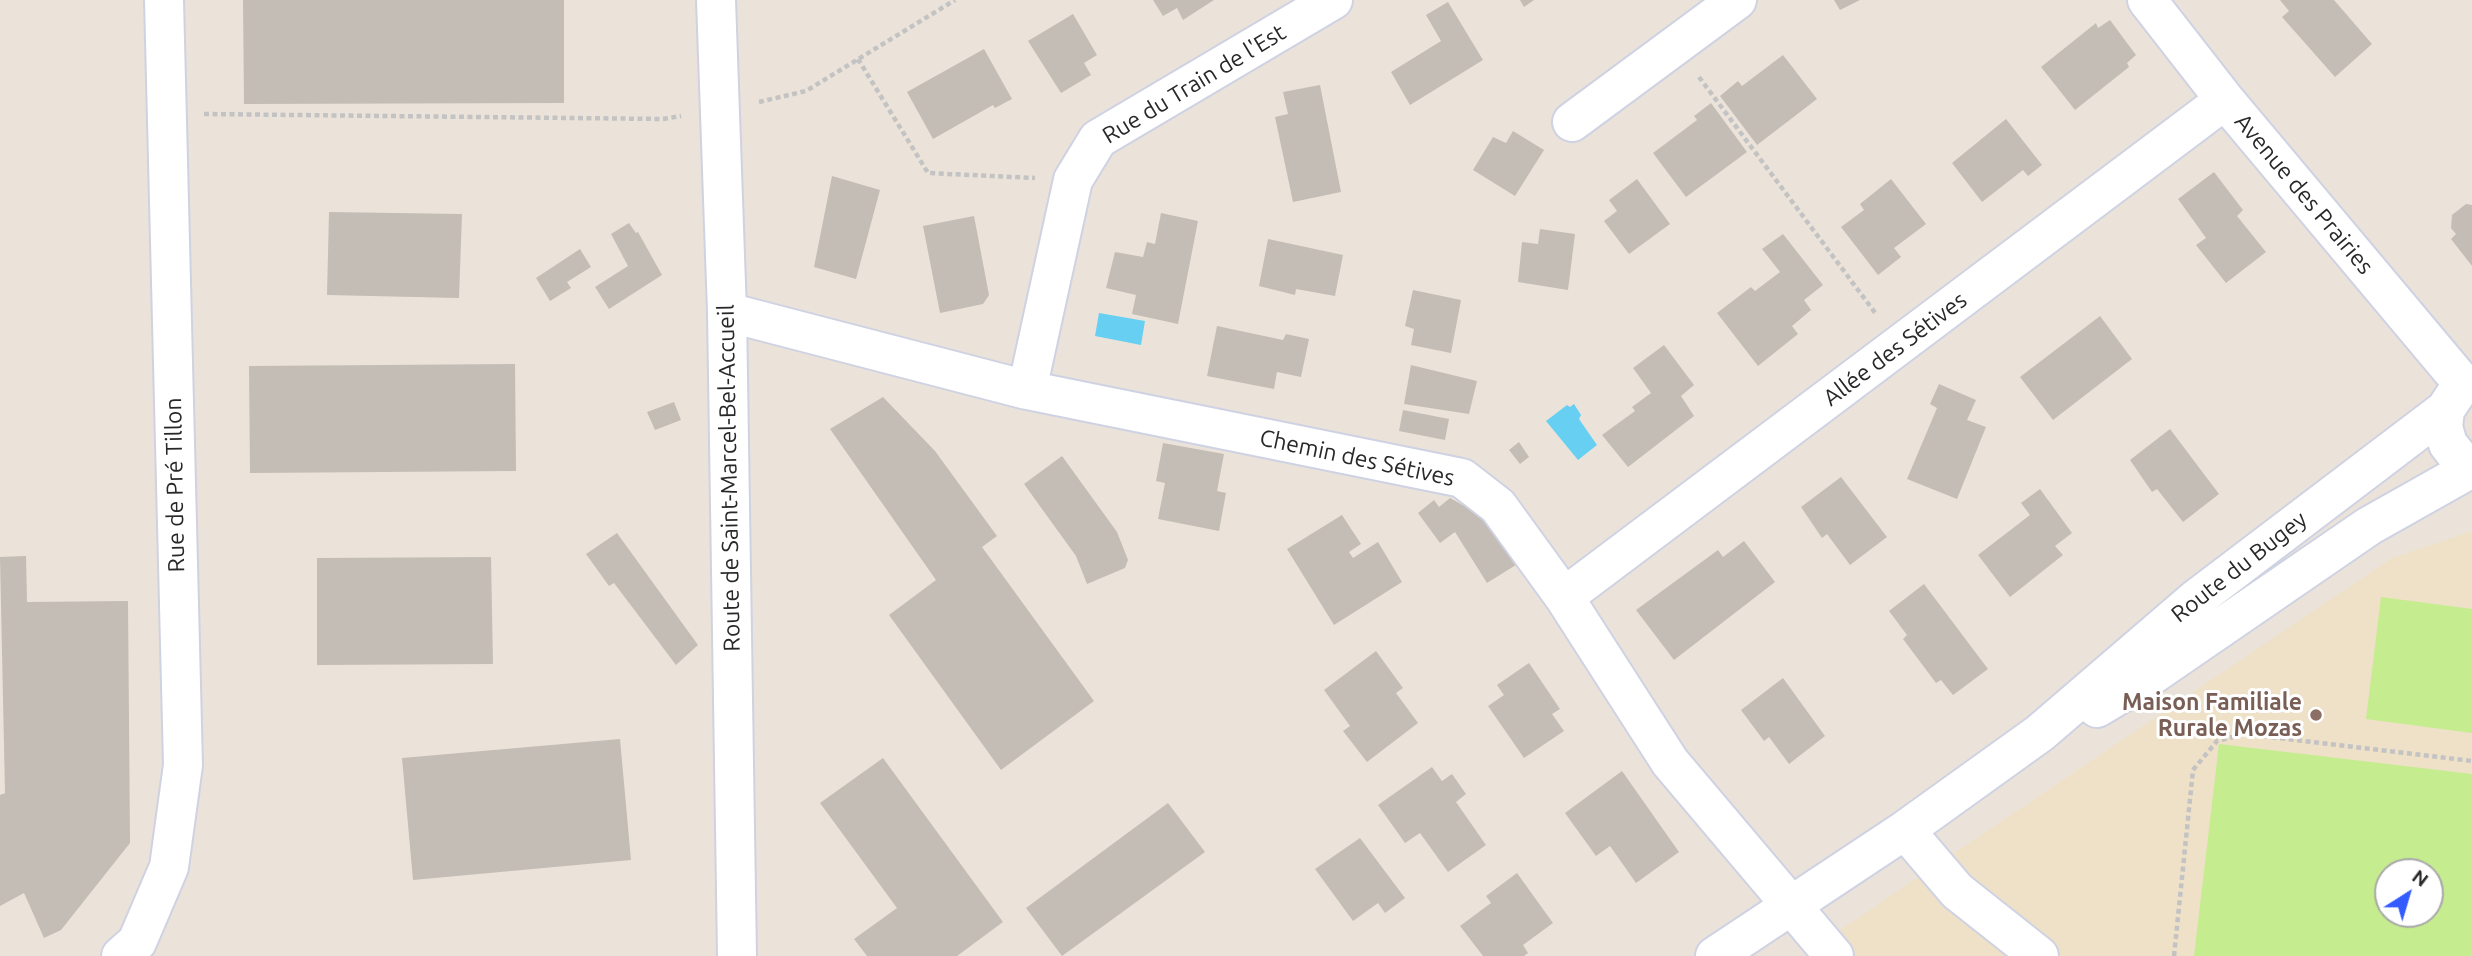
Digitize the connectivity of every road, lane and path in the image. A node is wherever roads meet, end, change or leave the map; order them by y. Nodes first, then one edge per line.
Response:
1 (164, 0) edge
2 (716, 0) edge
3 (955, 0) edge
4 (1334, 0) edge
5 (1737, 0) edge
6 (2147, 0) edge
7 (1674, 47) junction
8 (858, 59) junction
9 (2225, 100) junction
10 (718, 111) junction
11 (168, 114) junction
12 (1572, 122) dead end
13 (1073, 180) junction
14 (727, 312) junction
15 (1900, 345) junction
16 (1027, 390) junction
17 (2460, 393) edge
18 (2472, 466) edge
19 (1564, 597) junction
20 (2040, 733) junction
21 (2472, 761) edge
22 (1905, 830) junction
23 (1790, 906) junction
24 (121, 956) edge
25 (737, 956) edge
26 (1715, 956) edge
27 (1834, 956) edge
28 (2039, 956) edge
29 (2174, 956) edge

1 - 11 street, Rue de Pré Tillon
2 - 10 street, Route de Saint-Marcel-Bel-Accueil
3 - 8 path
4 - 13 street, Rue du Train de l'Est
5 - 7 street
6 - 9 street, Avenue des Prairies
7 - 12 street
7 - 15 path
8 - 10 path
8 - 13 path
9 - 15 street, Allée des Sétives
9 - 17 street, Avenue des Prairies
10 - 11 path
10 - 14 street, Route de Saint-Marcel-Bel-Accueil
11 - 24 street, Rue de Pré Tillon
13 - 16 street, Rue du Train de l'Est
14 - 16 street, Chemin des Sétives
14 - 25 street, Route de Saint-Marcel-Bel-Accueil
15 - 19 street, Allée des Sétives
16 - 19 street, Chemin des Sétives
17 - 18 street
17 - 20 street, Route du Bugey
18 - 20 street, Route du Bugey
19 - 23 street, Chemin des Sétives
20 - 22 street, Route du Bugey
21 - 29 path
22 - 23 street, Route du Bugey
22 - 28 street
23 - 26 street, Route du Bugey
23 - 27 street, Chemin des Sétives

